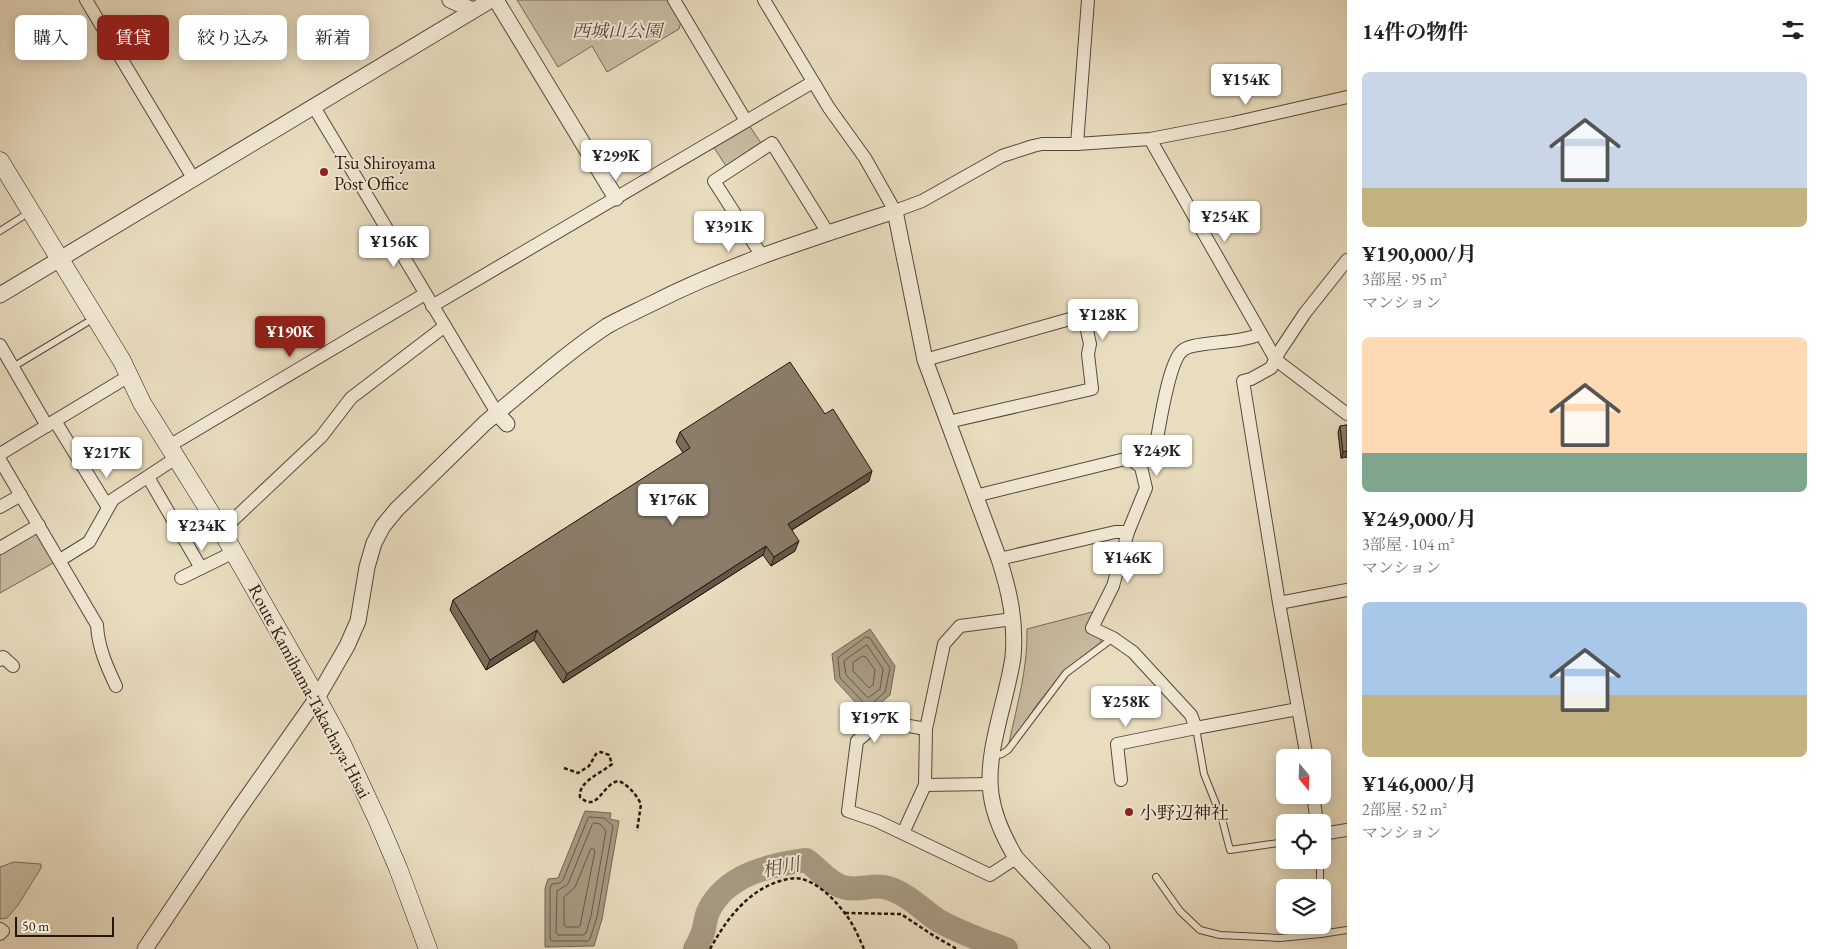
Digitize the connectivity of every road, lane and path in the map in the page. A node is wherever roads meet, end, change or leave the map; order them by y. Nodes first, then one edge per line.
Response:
1 (86, 0) edge
2 (450, 0) edge
3 (491, 0) edge
4 (496, 0) edge
5 (674, 0) edge
6 (764, 0) edge
7 (1088, 0) edge
8 (473, 10) junction
9 (813, 82) junction
10 (1347, 97) edge
11 (314, 108) junction
12 (746, 121) junction
13 (1150, 139) junction
14 (1077, 144) junction
15 (0, 161) edge
16 (193, 178) junction
17 (616, 198) junction
18 (895, 211) junction
19 (22, 217) dead end
20 (0, 230) edge
21 (828, 233) junction
22 (762, 256) junction
23 (59, 259) junction
24 (1347, 260) edge
25 (425, 294) junction
26 (0, 295) edge
27 (432, 306) junction
28 (86, 323) dead end
29 (445, 326) junction
30 (1260, 334) junction
31 (0, 345) edge
32 (925, 360) junction
33 (1276, 360) junction
34 (13, 368) junction
35 (129, 376) junction
36 (1347, 414) edge
37 (502, 419) junction
38 (948, 422) junction
39 (51, 423) junction
40 (172, 452) junction
41 (0, 454) edge
42 (0, 460) edge
43 (1137, 464) junction
44 (148, 477) junction
45 (21, 495) junction
46 (975, 496) junction
47 (112, 501) junction
48 (0, 506) edge
49 (39, 525) junction
50 (220, 528) junction
51 (1128, 532) junction
52 (0, 548) edge
53 (234, 552) junction
54 (999, 559) junction
55 (60, 560) junction
56 (201, 568) junction
57 (181, 578) dead end
58 (1347, 590) edge
59 (1279, 604) junction
60 (1013, 619) junction
61 (1113, 638) junction
62 (0, 660) edge
63 (13, 666) dead end
64 (116, 686) dead end
65 (317, 698) junction
66 (1298, 709) junction
67 (1196, 728) junction
68 (926, 729) junction
69 (1305, 749) edge
70 (992, 756) junction
71 (564, 768) dead end
72 (1121, 780) dead end
73 (925, 784) junction
74 (990, 784) junction
75 (1347, 830) edge
76 (638, 831) dead end
77 (903, 833) junction
78 (1331, 833) edge
79 (1276, 843) edge
80 (1016, 858) junction
81 (1156, 877) dead end
82 (845, 913) junction
83 (0, 929) edge
84 (1347, 930) edge
85 (1331, 932) edge
86 (0, 934) edge
87 (1320, 934) edge
88 (145, 949) edge
89 (428, 949) edge
90 (710, 949) edge
91 (864, 949) edge
92 (956, 949) edge
93 (1102, 949) edge

1 - 16 street
2 - 8 street
3 - 8 street
4 - 17 street
5 - 12 street
6 - 9 street
7 - 14 street
8 - 11 street
9 - 12 street
9 - 18 street
10 - 13 street
11 - 16 street
11 - 25 street
12 - 17 street
13 - 14 street
13 - 30 street
14 - 18 street
15 - 23 main road, Route Kamihama-Takachaya-Hisai
16 - 23 street
17 - 27 street
18 - 21 street
18 - 32 street
19 - 20 lane
21 - 22 street
21 - 22 street
22 - 37 street
23 - 26 street
23 - 35 main road, Route Kamihama-Takachaya-Hisai
24 - 33 street
25 - 27 street
25 - 40 street
27 - 29 street
28 - 34 lane
29 - 37 street
29 - 50 street
30 - 33 street
30 - 43 street
31 - 34 street
32 - 38 street
32 - 38 street
33 - 36 street
33 - 59 street
34 - 39 street
35 - 39 street
35 - 40 main road, Route Kamihama-Takachaya-Hisai
37 - 65 street
38 - 46 street
39 - 41 street
39 - 47 street
40 - 44 street
40 - 50 main road, Route Kamihama-Takachaya-Hisai
42 - 45 street
43 - 46 street
43 - 51 street
44 - 47 street
44 - 56 street
45 - 48 street
45 - 49 street
46 - 54 street
47 - 55 street
49 - 52 street
49 - 55 street
50 - 53 main road, Route Kamihama-Takachaya-Hisai
51 - 54 street
51 - 61 street
53 - 56 street
53 - 65 main road, Route Kamihama-Takachaya-Hisai
54 - 60 street
55 - 64 street
56 - 57 street
58 - 59 street
59 - 66 street
60 - 68 street
60 - 70 street
61 - 67 street
61 - 70 lane
62 - 63 street
65 - 88 street
65 - 89 main road, Route Kamihama-Takachaya-Hisai
66 - 67 street
66 - 69 street
67 - 72 street
67 - 79 lane
68 - 73 street
68 - 77 street
70 - 74 street
71 - 76 path
73 - 74 street
73 - 77 street
74 - 80 street
75 - 78 street
77 - 80 street
80 - 93 street
81 - 87 lane
82 - 90 path
82 - 91 path
82 - 92 path
83 - 86 street
84 - 85 lane

